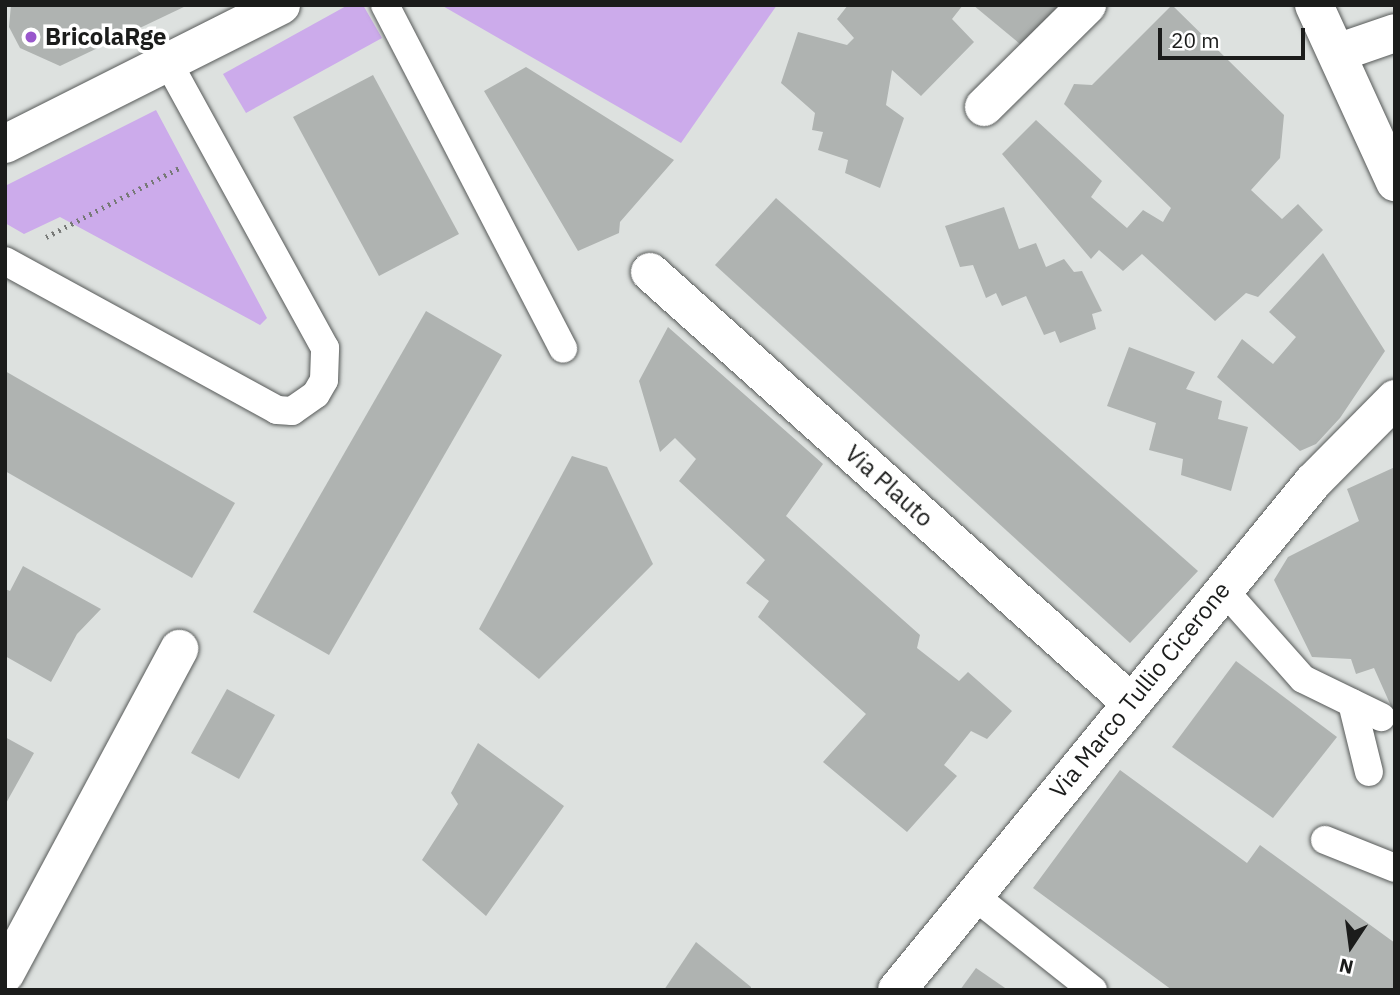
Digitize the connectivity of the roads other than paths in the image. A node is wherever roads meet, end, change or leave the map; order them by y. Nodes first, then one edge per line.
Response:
1 (281, 5) edge
2 (385, 5) edge
3 (1087, 5) edge
4 (1314, 5) edge
5 (1395, 33) edge
6 (1337, 53) junction
7 (168, 62) junction
8 (984, 107) dead end
9 (5, 145) edge
10 (1395, 182) edge
11 (5, 261) edge
12 (650, 272) dead end
13 (563, 349) dead end
14 (1395, 399) edge
15 (1223, 589) junction
16 (179, 649) dead end
17 (1129, 701) junction
18 (1352, 703) junction
19 (1381, 717) dead end
20 (1369, 772) dead end
21 (1325, 840) dead end
22 (1395, 868) edge
23 (973, 894) junction
24 (5, 974) edge
25 (897, 990) edge
26 (1093, 990) edge

1 - 7 street
2 - 13 lane
3 - 8 street
4 - 6 street
5 - 6 street
6 - 10 street
7 - 9 street
7 - 11 lane
12 - 17 street, Via Plauto
14 - 15 street, Via Marco Tullio Cicerone
15 - 17 street, Via Marco Tullio Cicerone
15 - 18 lane
16 - 24 street
17 - 23 street, Via Marco Tullio Cicerone
18 - 19 lane
18 - 20 lane
21 - 22 lane
23 - 25 street, Via Marco Tullio Cicerone
23 - 26 lane

